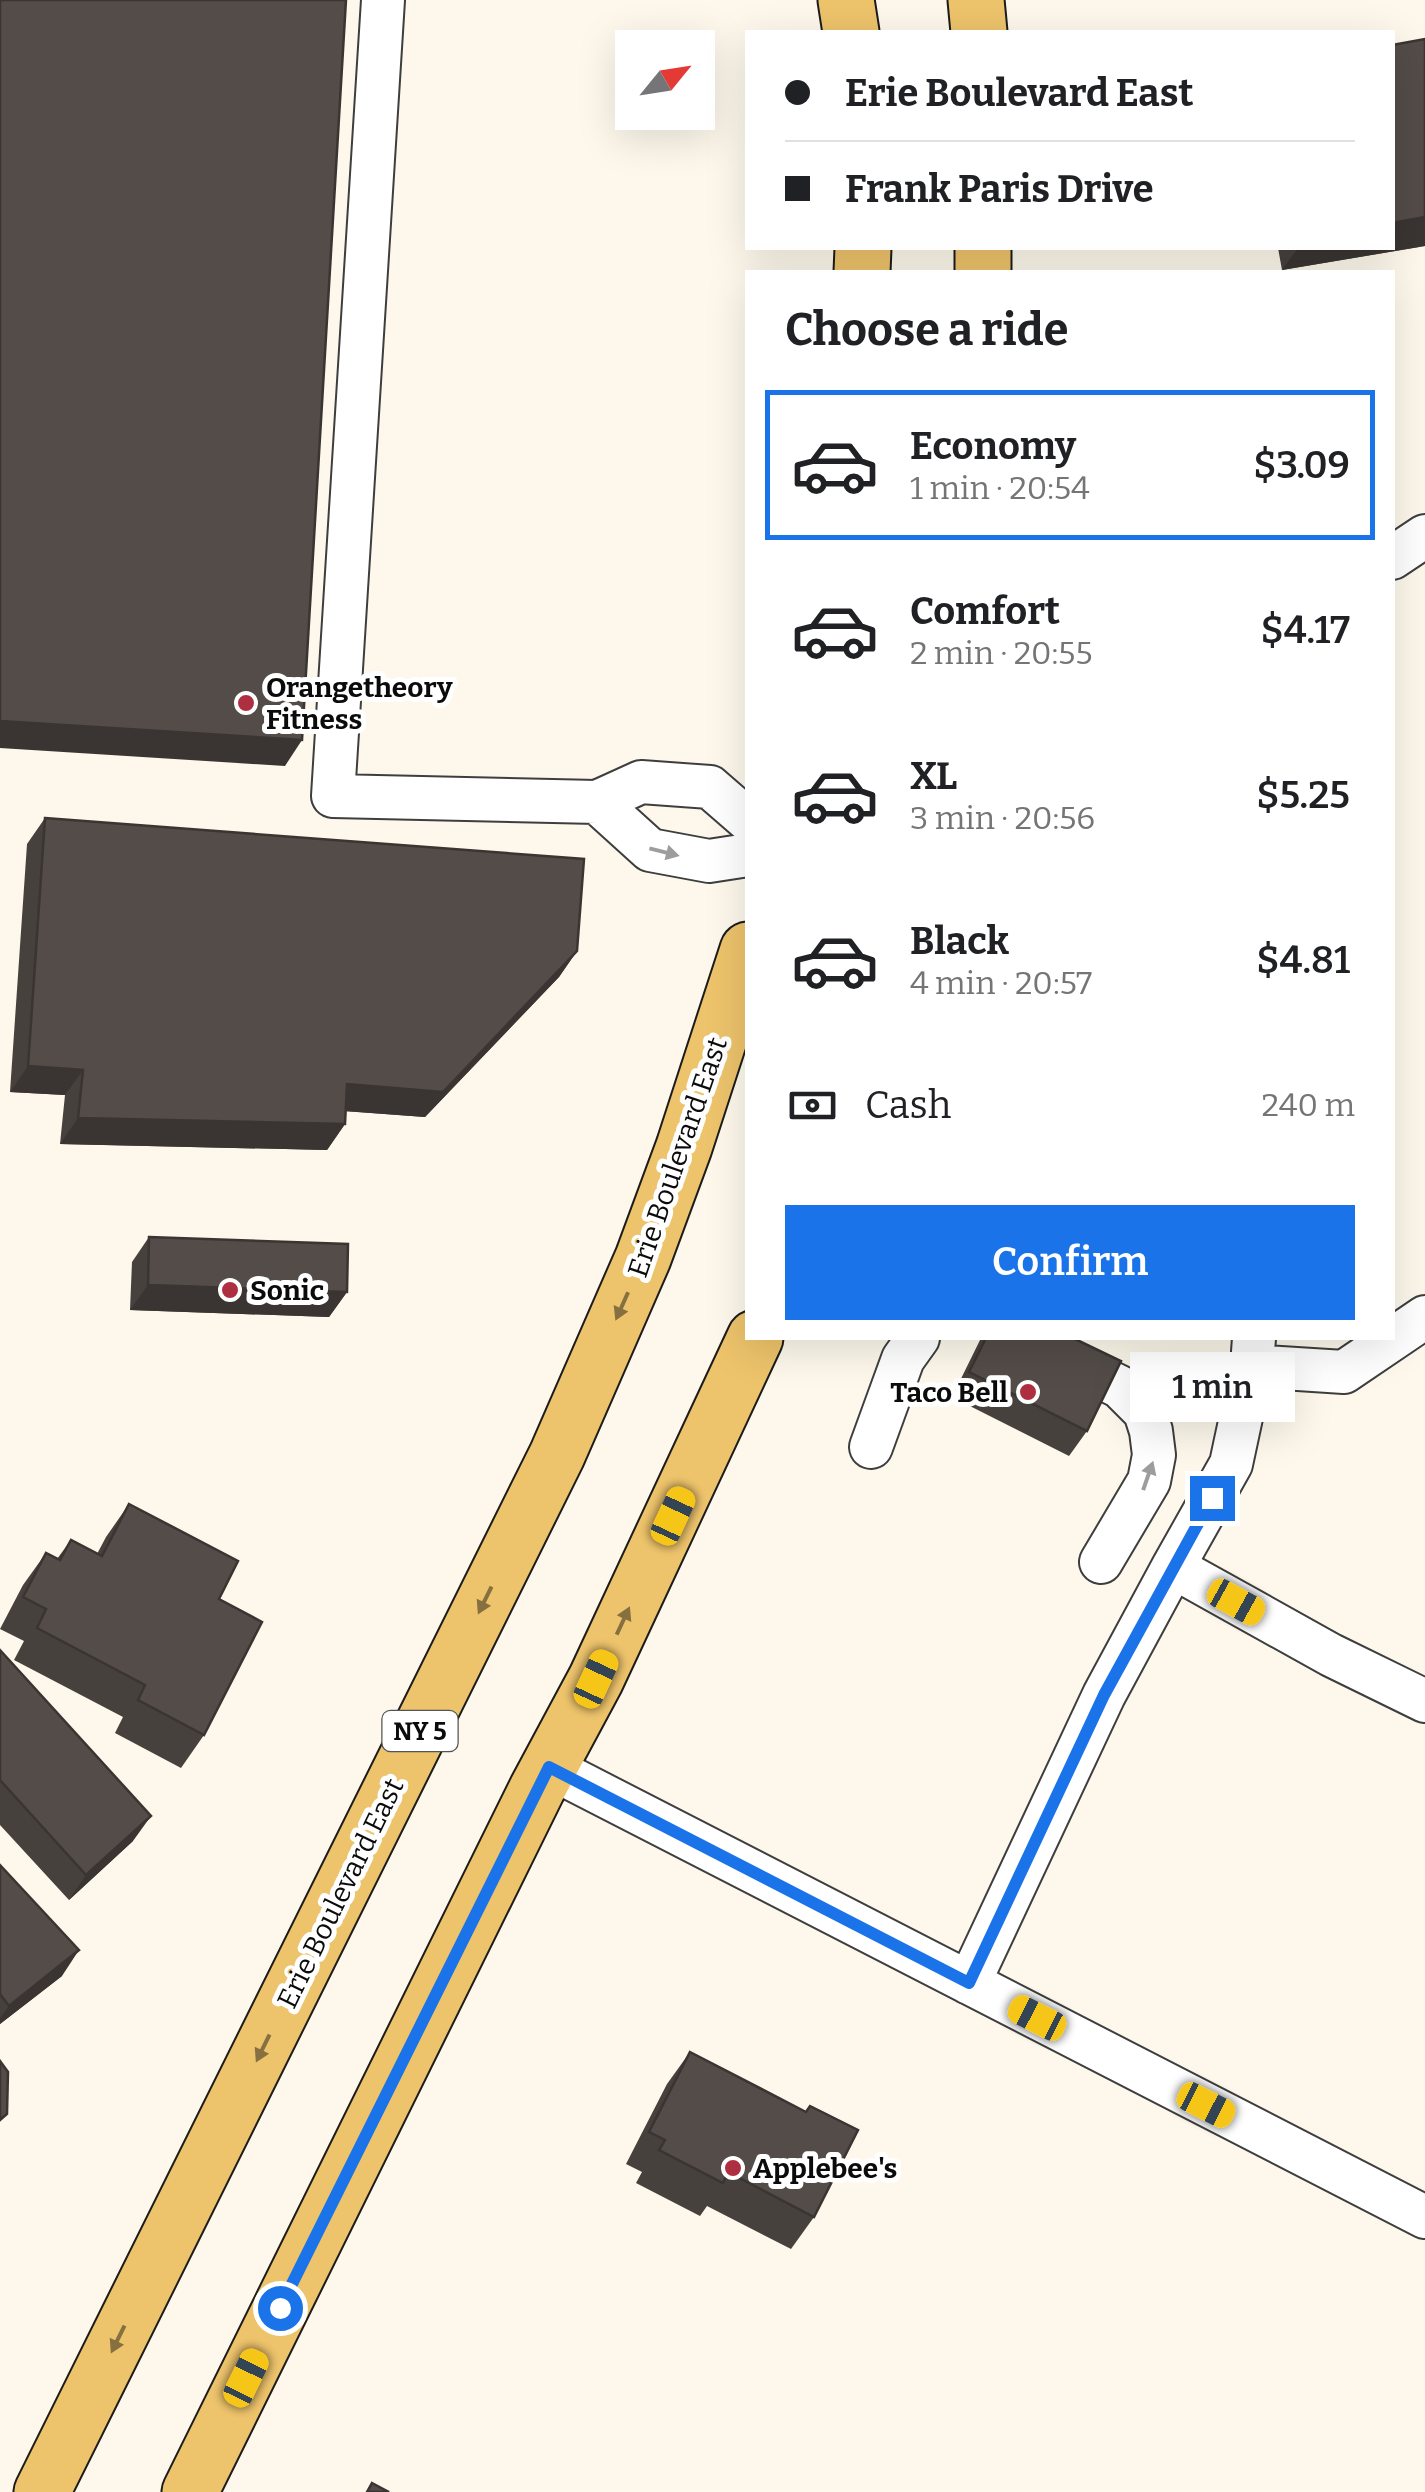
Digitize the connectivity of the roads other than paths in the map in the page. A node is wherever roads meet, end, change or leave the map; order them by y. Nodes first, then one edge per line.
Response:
1 (383, 0) edge
2 (846, 0) edge
3 (976, 0) edge
4 (850, 30) edge
5 (979, 30) edge
6 (1425, 536) edge
7 (1395, 556) edge
8 (597, 802) junction
9 (745, 817) edge
10 (745, 855) edge
11 (745, 959) edge
12 (1425, 1316) edge
13 (1395, 1337) edge
14 (754, 1340) edge
15 (917, 1340) edge
16 (1025, 1340) edge
17 (1390, 1340) edge
18 (1253, 1352) edge
19 (871, 1447) dead end
20 (1102, 1562) dead end
21 (1172, 1567) junction
22 (1425, 1701) edge
23 (549, 1767) junction
24 (969, 1983) junction
25 (1425, 2217) edge
26 (42, 2492) edge
27 (190, 2492) edge

1 - 8 lane
2 - 4 main road
3 - 5 main road
6 - 7 lane
8 - 9 lane
8 -> 10 lane
11 -> 26 main road, Erie Boulevard East / NY 5
12 - 13 lane
23 -> 14 main road
15 - 19 lane
20 -> 16 lane
17 - 18 lane
18 - 21 lane
21 - 22 lane
21 - 24 lane
23 - 24 lane
23 - 27 main road
24 - 25 lane

